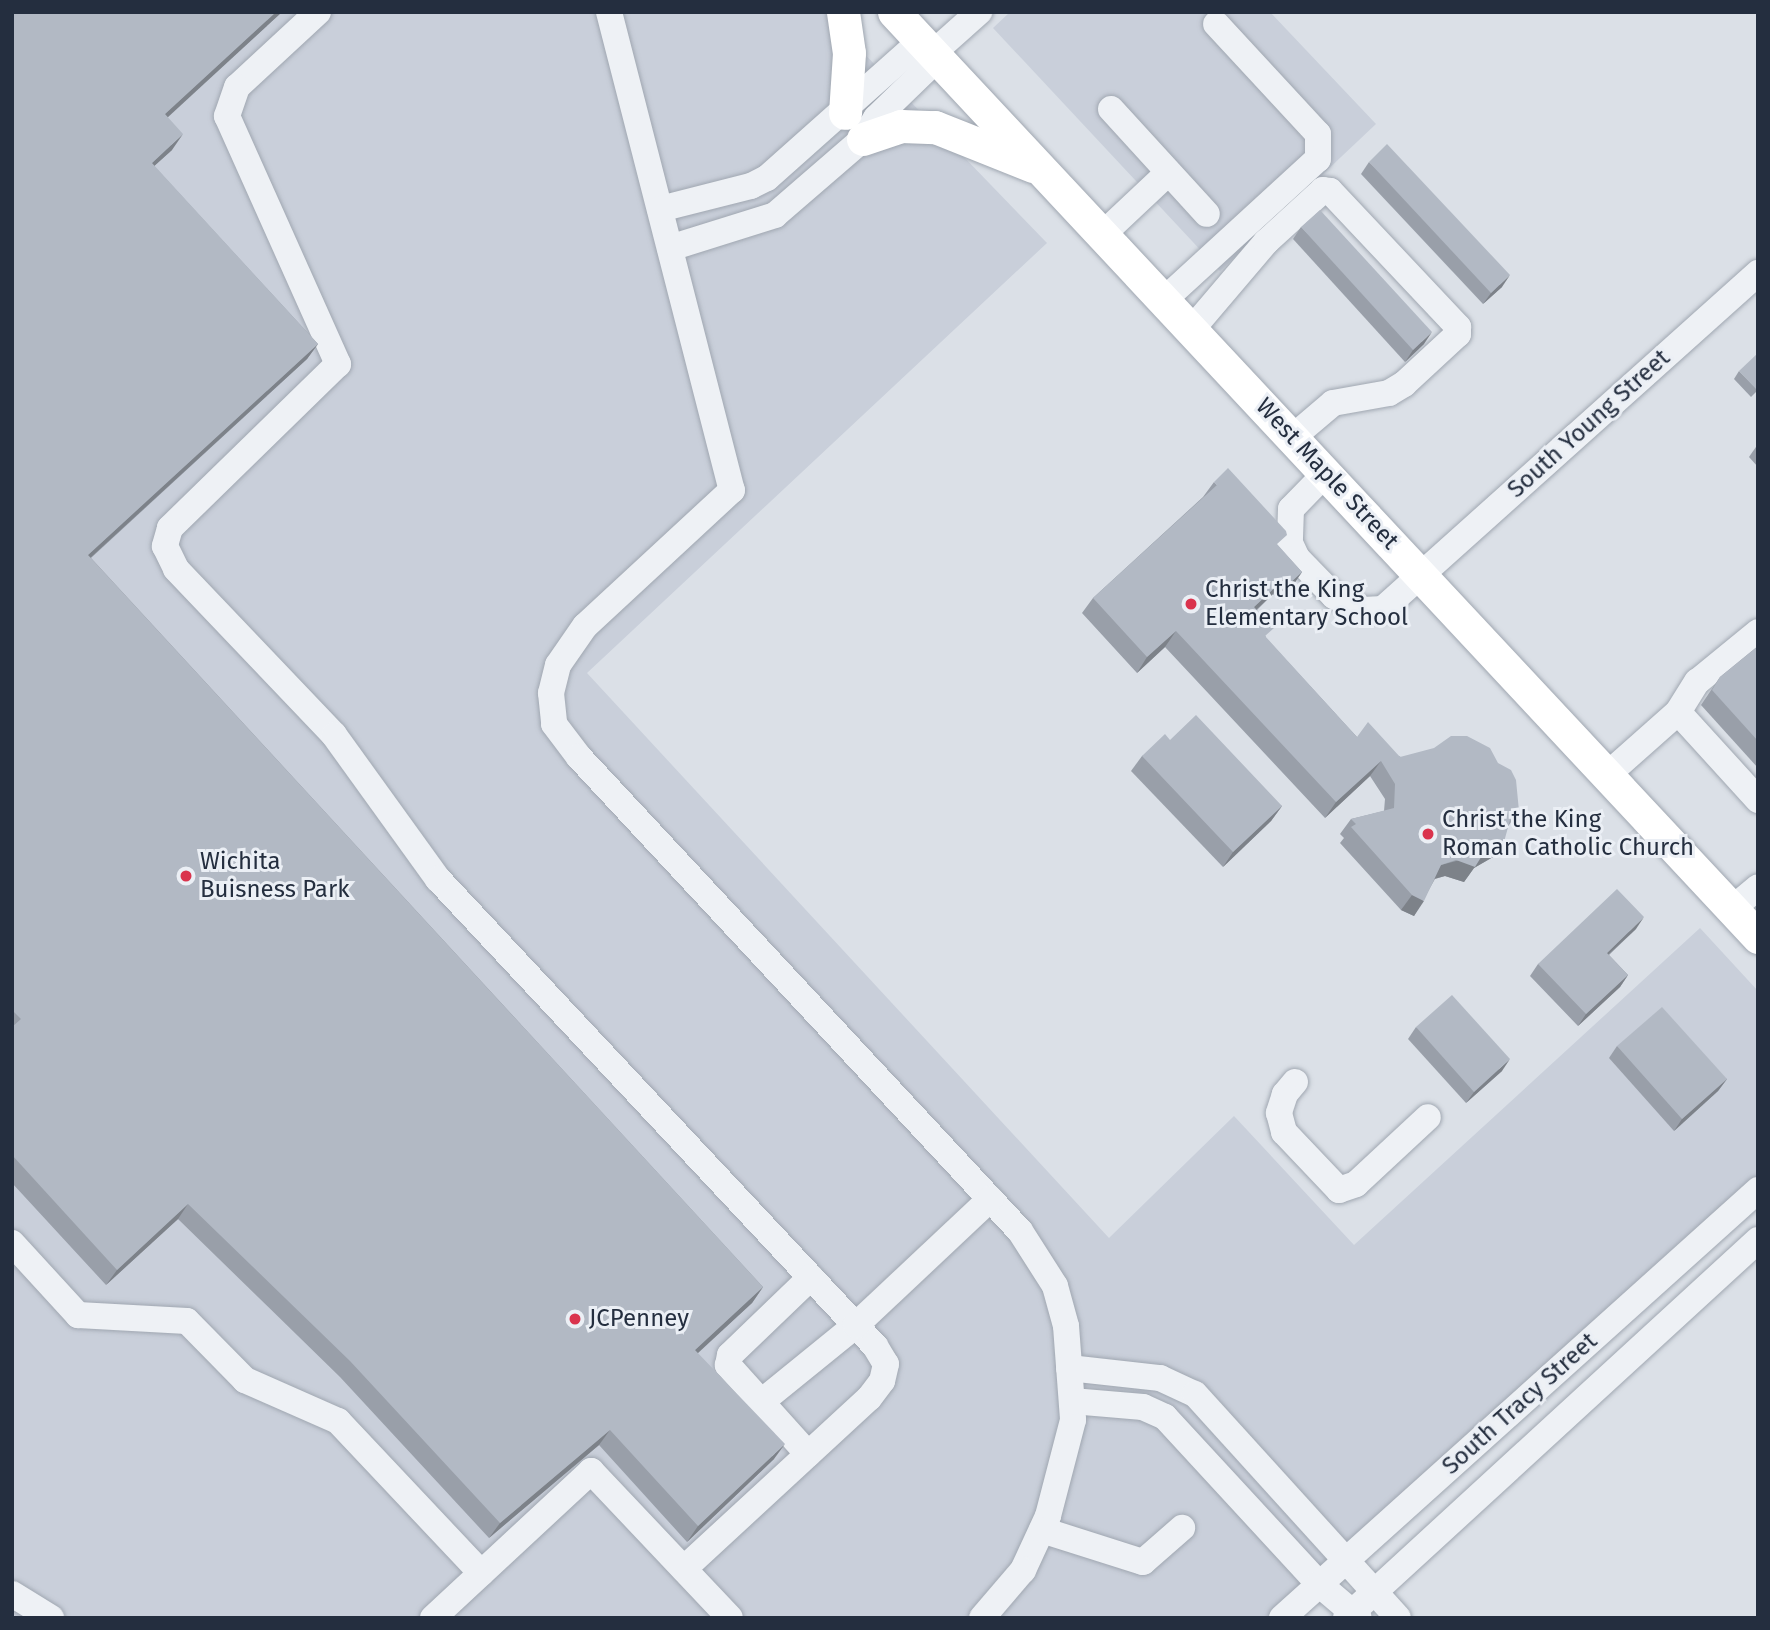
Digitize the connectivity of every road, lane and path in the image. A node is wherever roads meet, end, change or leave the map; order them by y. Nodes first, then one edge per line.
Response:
1 (318, 12) edge
2 (609, 12) edge
3 (843, 12) edge
4 (894, 12) edge
5 (979, 12) edge
6 (1216, 24) dead end
7 (931, 51) junction
8 (1111, 109) dead end
9 (854, 126) junction
10 (1043, 170) junction
11 (1168, 173) junction
12 (660, 209) junction
13 (1207, 214) dead end
14 (1103, 234) junction
15 (670, 248) junction
16 (1758, 273) edge
17 (1165, 299) junction
18 (1192, 329) junction
19 (1293, 437) junction
20 (1326, 473) junction
21 (1420, 575) junction
22 (1758, 632) edge
23 (1678, 712) junction
24 (1606, 775) junction
25 (1758, 800) edge
26 (1758, 887) edge
27 (1732, 909) junction
28 (1758, 937) edge
29 (1295, 1082) dead end
30 (1429, 1117) dead end
31 (1758, 1190) edge
32 (990, 1199) junction
33 (1758, 1240) edge
34 (12, 1242) edge
35 (811, 1277) junction
36 (856, 1325) junction
37 (1069, 1368) junction
38 (1072, 1401) junction
39 (760, 1404) junction
40 (808, 1454) junction
41 (1182, 1528) dead end
42 (1042, 1530) junction
43 (1346, 1560) junction
44 (684, 1569) junction
45 (481, 1573) junction
46 (1319, 1584) junction
47 (1374, 1591) junction
48 (12, 1594) edge
49 (1353, 1616) edge
50 (51, 1618) edge
51 (433, 1618) edge
52 (730, 1618) edge
53 (982, 1618) edge
54 (1282, 1618) edge
55 (1398, 1618) edge

1 - 35 street
2 - 12 street
3 - 9 main road
4 - 7 main road, West Maple Street
5 - 7 street
6 - 17 street
7 - 9 street
7 - 10 main road, West Maple Street
8 - 11 street
9 - 10 main road
9 - 12 street
9 - 15 street
10 - 14 main road, West Maple Street
11 - 13 street
11 - 14 street
12 - 15 street
14 - 17 main road, West Maple Street
15 - 32 street
16 - 21 street, South Young Street
17 - 18 main road, West Maple Street
18 - 19 main road, West Maple Street
18 - 19 street
19 - 20 main road, West Maple Street
20 - 21 main road, West Maple Street
20 - 21 street, South Young Street
21 - 24 main road, West Maple Street
22 - 23 street
23 - 24 street
23 - 25 street
24 - 27 main road, West Maple Street
26 - 27 street
27 - 28 main road, West Maple Street
29 - 30 street
31 - 43 street, South Tracy Street
32 - 36 street
32 - 37 street
33 - 47 street, South Tracy Street
34 - 45 street
35 - 36 street
35 - 39 street
36 - 39 street
36 - 40 street
37 - 38 street
37 - 43 street
38 - 42 street
38 - 46 street
39 - 40 street
40 - 44 street
41 - 42 street
42 - 53 street
43 - 46 street, South Tracy Street
43 - 47 street
44 - 45 street
44 - 52 street
45 - 51 street
46 - 49 street
46 - 54 street, South Tracy Street
47 - 49 street, South Tracy Street
47 - 55 street
48 - 50 street

